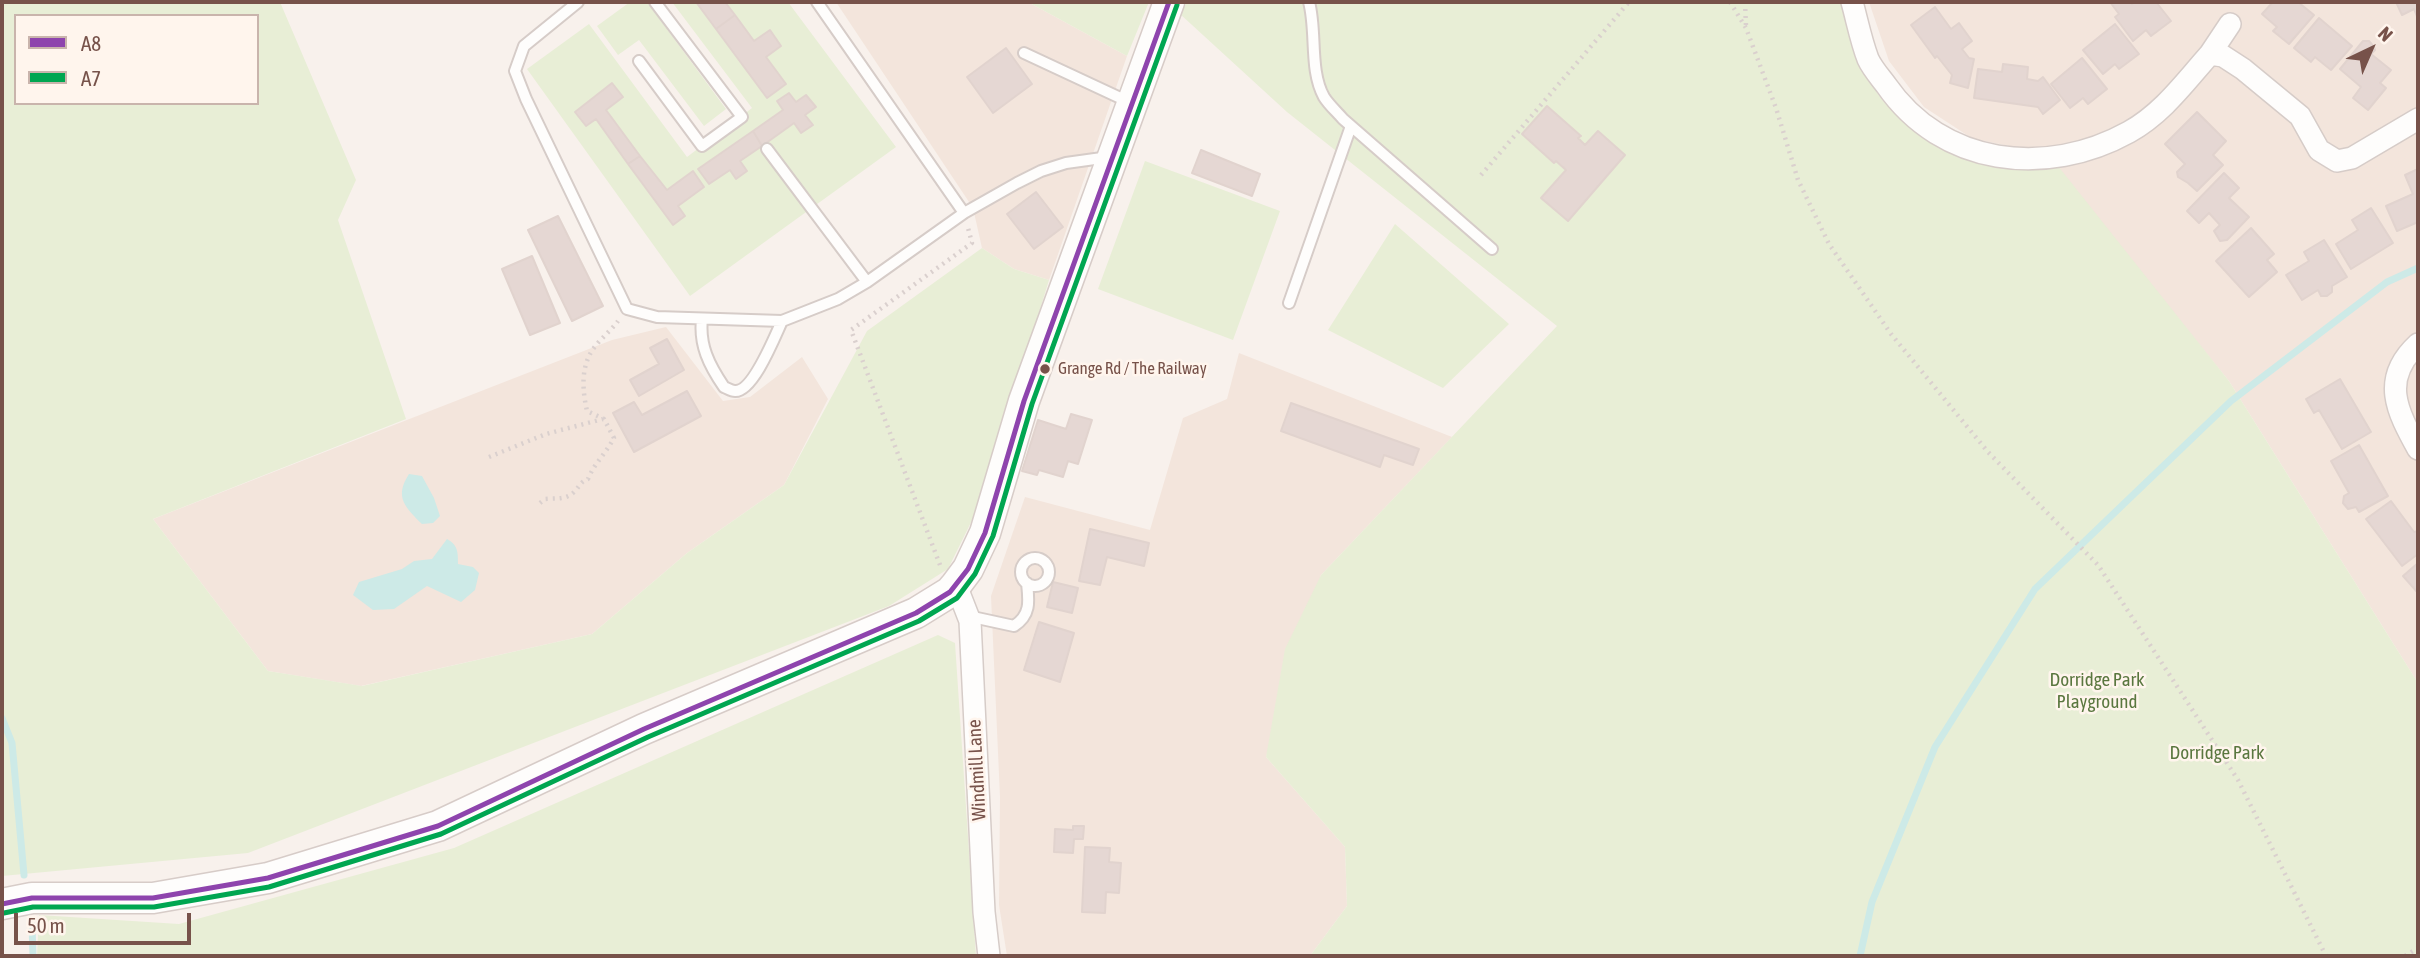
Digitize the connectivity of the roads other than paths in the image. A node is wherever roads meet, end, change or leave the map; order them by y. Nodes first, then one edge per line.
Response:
1 (578, 2) edge
2 (655, 2) edge
3 (817, 2) edge
4 (1169, 2) edge
5 (1308, 2) edge
6 (1852, 2) edge
7 (2230, 24) dead end
8 (1024, 54) dead end
9 (2210, 54) junction
10 (639, 61) dead end
11 (1132, 103) junction
12 (2418, 119) edge
13 (1351, 125) junction
14 (767, 149) dead end
15 (1112, 157) junction
16 (964, 214) junction
17 (1492, 249) dead end
18 (867, 282) junction
19 (1289, 303) dead end
20 (702, 318) junction
21 (782, 321) junction
22 (2418, 344) edge
23 (2418, 449) edge
24 (1027, 583) dead end
25 (953, 589) junction
26 (968, 616) junction
27 (2, 904) edge
28 (989, 956) edge

1 - 20 lane
2 - 10 lane
3 - 16 lane
4 - 11 main road
5 - 13 lane
6 - 9 street
7 - 9 street
8 - 11 lane
9 - 12 street
11 - 15 main road
13 - 17 lane
13 - 19 lane
14 - 18 lane
15 - 16 lane
15 - 25 main road
16 - 18 lane
18 - 21 lane
20 - 21 lane
20 - 21 lane
22 - 23 street
24 - 26 lane
25 - 26 street, Windmill Lane
25 - 27 main road
26 - 28 street, Windmill Lane

